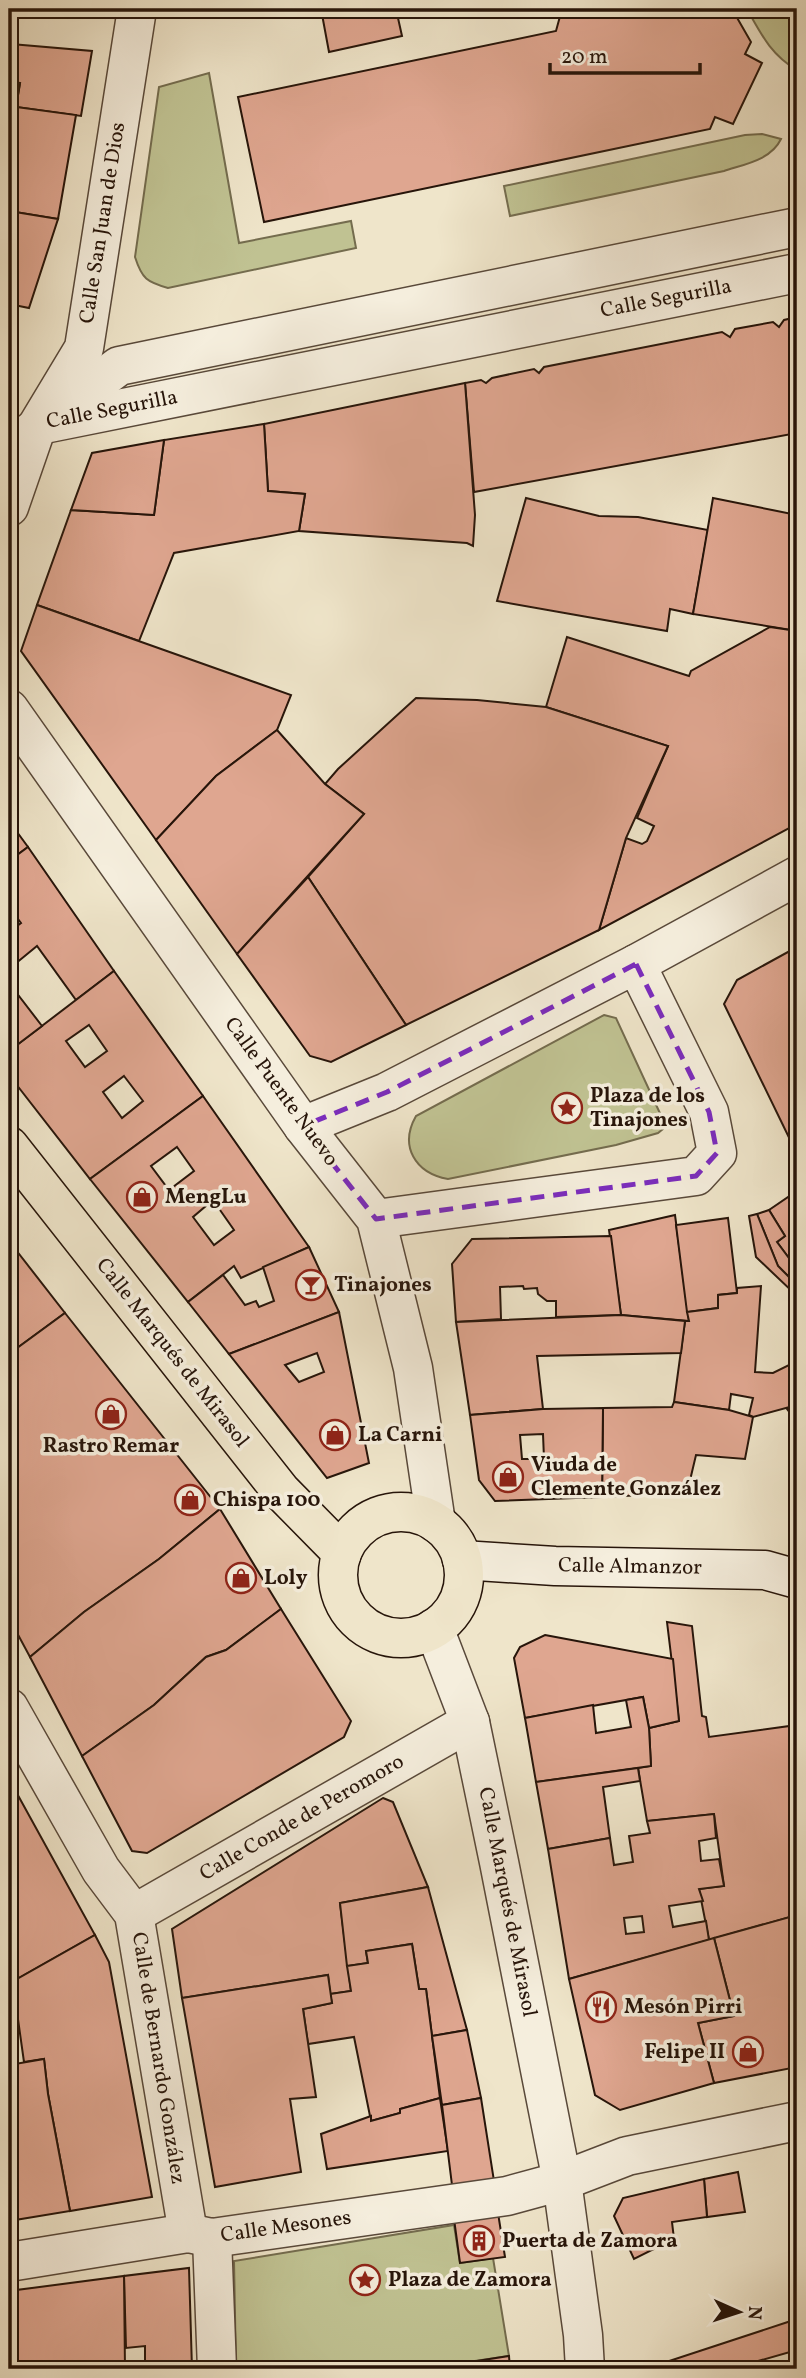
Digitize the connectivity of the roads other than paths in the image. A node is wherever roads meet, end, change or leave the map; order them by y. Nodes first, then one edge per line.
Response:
1 (137, 9) edge
2 (797, 227) edge
3 (797, 272) edge
4 (23, 437) edge
5 (9, 507) edge
6 (9, 709) edge
7 (797, 876) edge
8 (636, 964) junction
9 (303, 1126) junction
10 (9, 1146) edge
11 (376, 1219) junction
12 (436, 1523) junction
13 (342, 1553) junction
14 (462, 1560) junction
15 (787, 1568) edge
16 (434, 1628) junction
17 (9, 1708) edge
18 (470, 1722) junction
19 (134, 1914) junction
20 (797, 2121) edge
21 (562, 2181) junction
22 (200, 2236) junction
23 (9, 2262) edge
24 (216, 2369) edge
25 (585, 2369) edge

1 - 4 street, Calle San Juan de Dios
2 - 4 street, Calle Segurilla
3 - 4 street, Calle Segurilla
4 - 5 street, Calle San Juan de Dios
6 - 9 street, Calle Puente Nuevo
7 - 8 street
8 - 9 street
8 - 11 street
9 - 11 street, Calle Puente Nuevo
10 - 13 main road, Calle Marqués de Mirasol
11 - 12 street, Calle Puente Nuevo
12 - 13 main road
12 - 14 main road
13 - 16 main road
14 - 15 street, Calle Almanzor
14 - 16 main road
16 - 18 street, Calle Marqués de Mirasol
17 - 19 street, Calle de Bernardo González
18 - 19 street, Calle Conde de Peromoro
18 - 21 street, Calle Marqués de Mirasol
19 - 22 street, Calle de Bernardo González
20 - 21 street, Calle Mesones
21 - 22 street, Calle Mesones
21 - 25 street, Calle Marqués de Mirasol
22 - 23 street, Calle Mesones
22 - 24 street, Calle de Bernardo González

